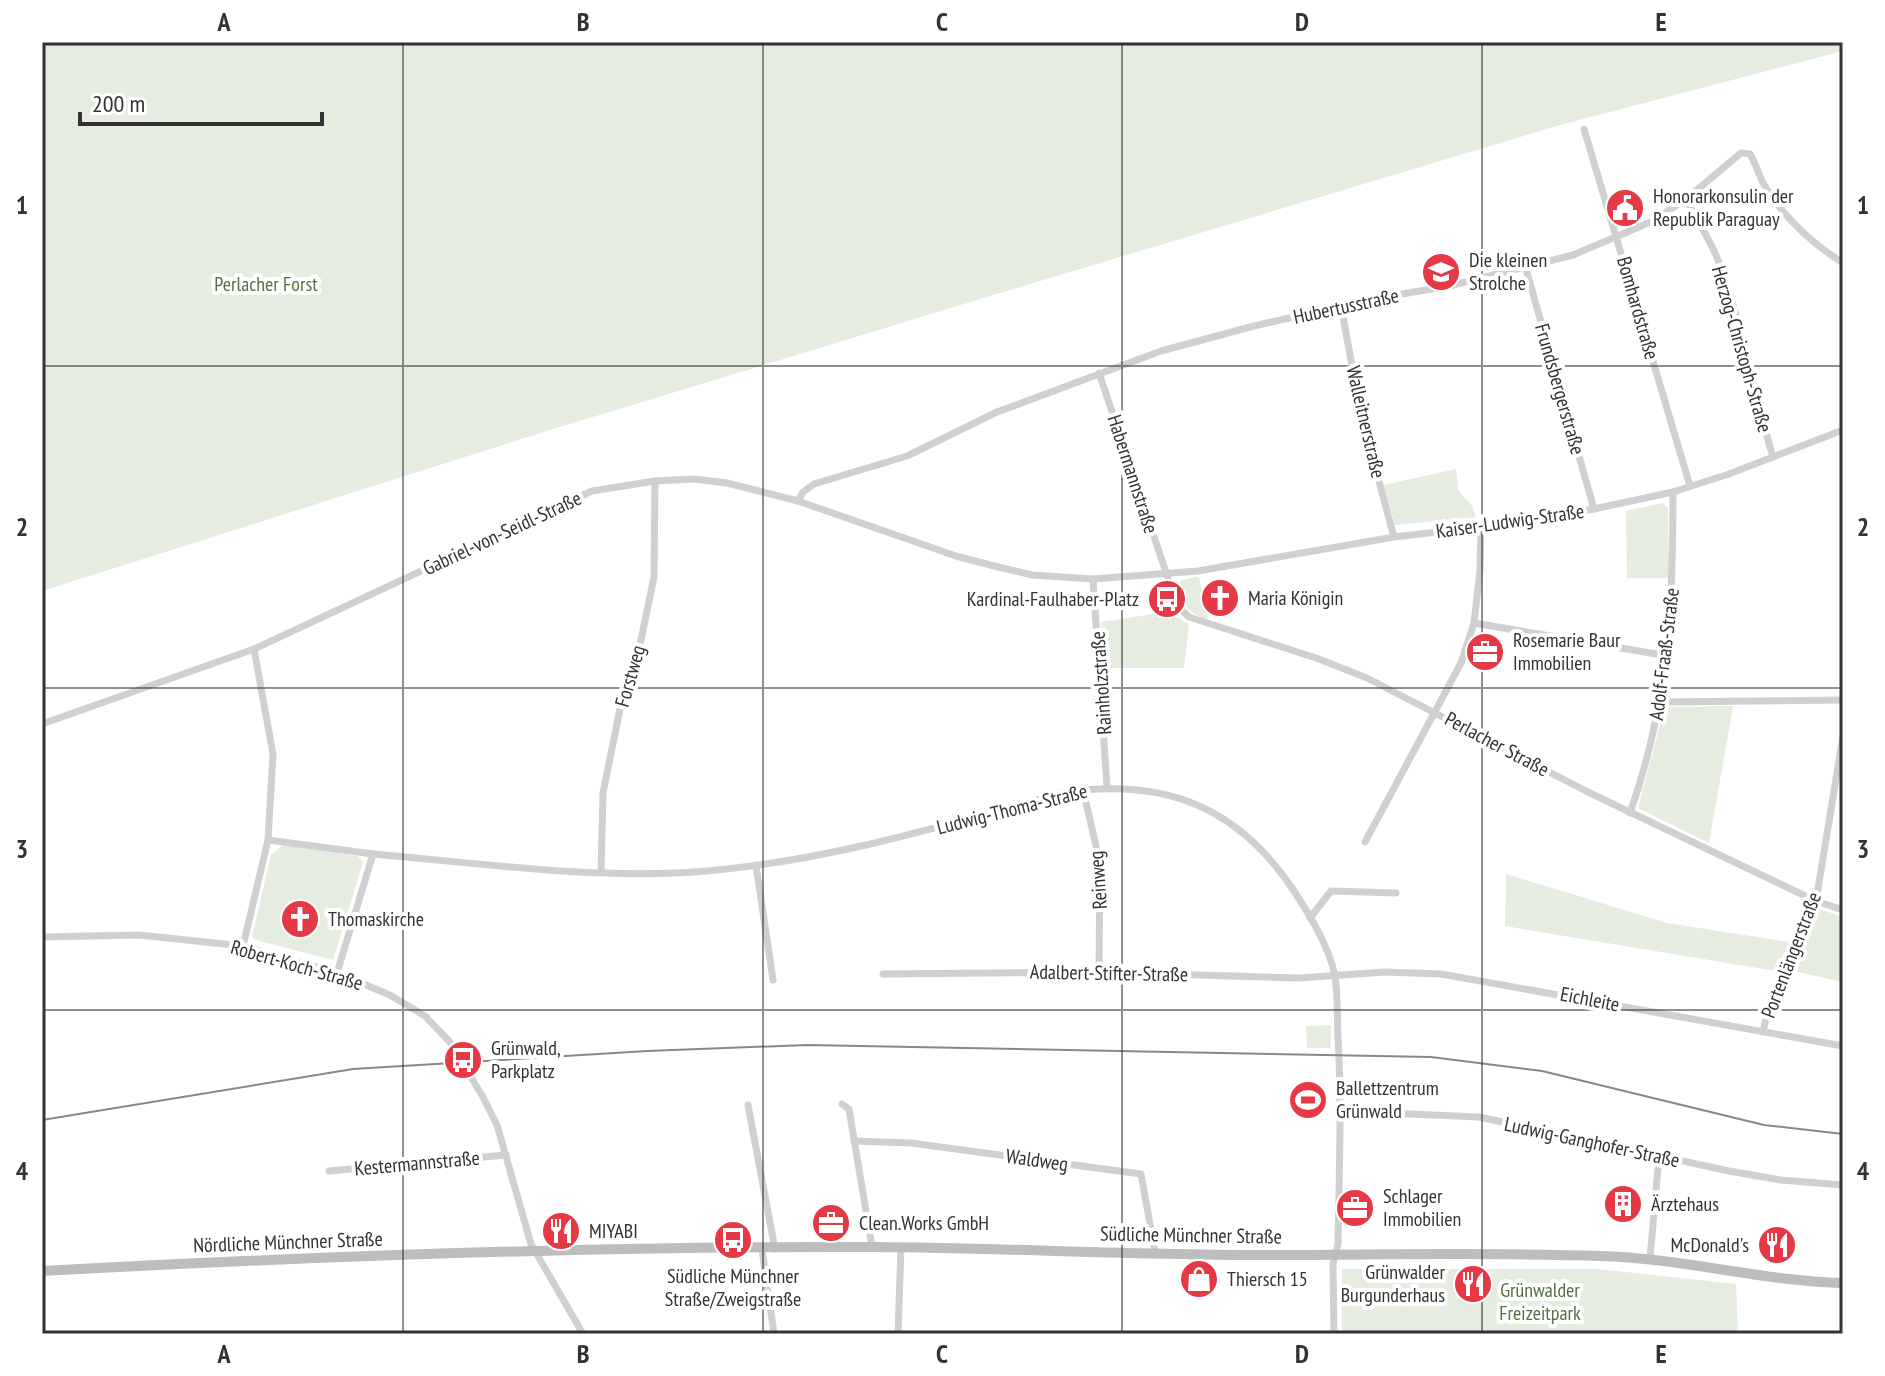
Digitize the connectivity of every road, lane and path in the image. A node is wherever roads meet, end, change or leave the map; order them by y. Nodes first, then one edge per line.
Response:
1 (1584, 129) dead end
2 (1686, 199) junction
3 (1617, 237) junction
4 (1843, 263) edge
5 (1526, 269) junction
6 (1341, 306) junction
7 (1099, 373) junction
8 (1843, 430) edge
9 (1773, 457) junction
10 (655, 481) junction
11 (1690, 486) junction
12 (1673, 492) junction
13 (798, 501) junction
14 (1594, 509) junction
15 (1481, 527) junction
16 (1394, 537) junction
17 (1167, 575) junction
18 (1093, 579) junction
19 (1474, 623) junction
20 (254, 649) junction
21 (1668, 656) junction
22 (1843, 700) edge
23 (1661, 702) junction
24 (1436, 712) junction
25 (42, 724) edge
26 (1843, 736) edge
27 (1107, 787) junction
28 (1083, 790) junction
29 (1630, 813) junction
30 (268, 840) junction
31 (1365, 842) dead end
32 (373, 854) junction
33 (756, 865) junction
34 (601, 872) junction
35 (1396, 893) dead end
36 (1816, 901) junction
37 (1843, 910) edge
38 (1310, 918) junction
39 (42, 937) edge
40 (243, 946) junction
41 (1099, 972) junction
42 (337, 973) junction
43 (883, 974) dead end
44 (1335, 977) junction
45 (773, 980) dead end
46 (1763, 1032) junction
47 (1843, 1046) edge
48 (842, 1104) dead end
49 (748, 1105) dead end
50 (1340, 1111) junction
51 (854, 1141) junction
52 (506, 1155) junction
53 (1659, 1157) junction
54 (329, 1171) dead end
55 (1843, 1185) edge
56 (872, 1247) junction
57 (901, 1247) junction
58 (762, 1249) junction
59 (775, 1249) junction
60 (536, 1252) junction
61 (1155, 1252) junction
62 (1336, 1253) junction
63 (1650, 1258) junction
64 (42, 1271) edge
65 (1843, 1283) edge
66 (583, 1334) edge
67 (774, 1334) edge
68 (898, 1334) edge
69 (1334, 1334) edge

1 - 3 street, Bomhardstraße
2 - 3 street, Hubertusstraße
2 - 4 street, Hubertusstraße
2 - 9 street, Herzog-Christoph-Straße
3 - 5 street, Hubertusstraße
3 - 11 street, Bomhardstraße
5 - 6 street, Hubertusstraße
5 - 14 street, Frundsbergerstraße
6 - 7 street, Hubertusstraße
6 - 16 street, Walleitnerstraße
7 - 13 street, Hubertusstraße
7 - 17 street, Habermannstraße
8 - 9 street, Kaiser-Ludwig-Straße
9 - 11 street, Kaiser-Ludwig-Straße
10 - 13 street, Gabriel-von-Seidl-Straße
10 - 20 street, Gabriel-von-Seidl-Straße
10 - 34 street, Forstweg
11 - 12 street, Kaiser-Ludwig-Straße
12 - 14 street, Kaiser-Ludwig-Straße
12 - 21 street, Adolf-Fraaß-Straße
13 - 18 street, Gabriel-von-Seidl-Straße
14 - 15 street, Kaiser-Ludwig-Straße
15 - 16 street, Kaiser-Ludwig-Straße
15 - 19 street
16 - 17 street, Kaiser-Ludwig-Straße
17 - 18 street, Gabriel-von-Seidl-Straße
17 - 24 street, Perlacher Straße
18 - 27 street, Rainholzstraße
19 - 21 street
19 - 24 street
20 - 25 street, Gabriel-von-Seidl-Straße
20 - 30 street
21 - 23 street, Adolf-Fraaß-Straße
22 - 23 street
23 - 29 street, Adolf-Fraaß-Straße
24 - 29 street, Perlacher Straße
24 - 31 street
26 - 36 street, Portenlängerstraße
27 - 28 street, Ludwig-Thoma-Straße
27 - 38 street, Ludwig-Thoma-Straße
28 - 33 street, Ludwig-Thoma-Straße
28 - 41 street, Reinweg
29 - 36 street, Perlacher Straße
30 - 32 street, Ludwig-Thoma-Straße
30 - 40 street
32 - 34 street, Ludwig-Thoma-Straße
32 - 42 street
33 - 34 street, Ludwig-Thoma-Straße
33 - 45 street
35 - 38 street
36 - 37 street, Perlacher Straße
36 - 46 street, Portenlängerstraße
38 - 44 street, Ludwig-Thoma-Straße
39 - 40 street, Robert-Koch-Straße
40 - 42 street, Robert-Koch-Straße
41 - 43 street, Adalbert-Stifter-Straße
41 - 44 street, Adalbert-Stifter-Straße
42 - 52 street, Robert-Koch-Straße
44 - 46 street, Eichleite
44 - 50 street, Ludwig-Thoma-Straße
46 - 47 street, Eichleite
48 - 51 street
49 - 59 street
50 - 53 street, Ludwig-Ganghofer-Straße
50 - 62 street, Ludwig-Thoma-Straße
51 - 56 street
51 - 61 street, Waldweg
52 - 54 street, Kestermannstraße
52 - 60 street, Robert-Koch-Straße
53 - 55 street, Ludwig-Ganghofer-Straße
53 - 63 street
56 - 57 main road, Südliche Münchner Straße
56 - 59 main road, Südliche Münchner Straße
57 - 61 main road, Südliche Münchner Straße
57 - 68 street
58 - 59 main road, Südliche Münchner Straße
58 - 60 main road, Südliche Münchner Straße
58 - 67 street
60 - 64 main road, Nördliche Münchner Straße
60 - 66 street, Robert-Koch-Straße
61 - 62 main road, Südliche Münchner Straße
62 - 63 main road, Südliche Münchner Straße
62 - 69 street, Ludwig-Thoma-Straße
63 - 65 main road, Südliche Münchner Straße

